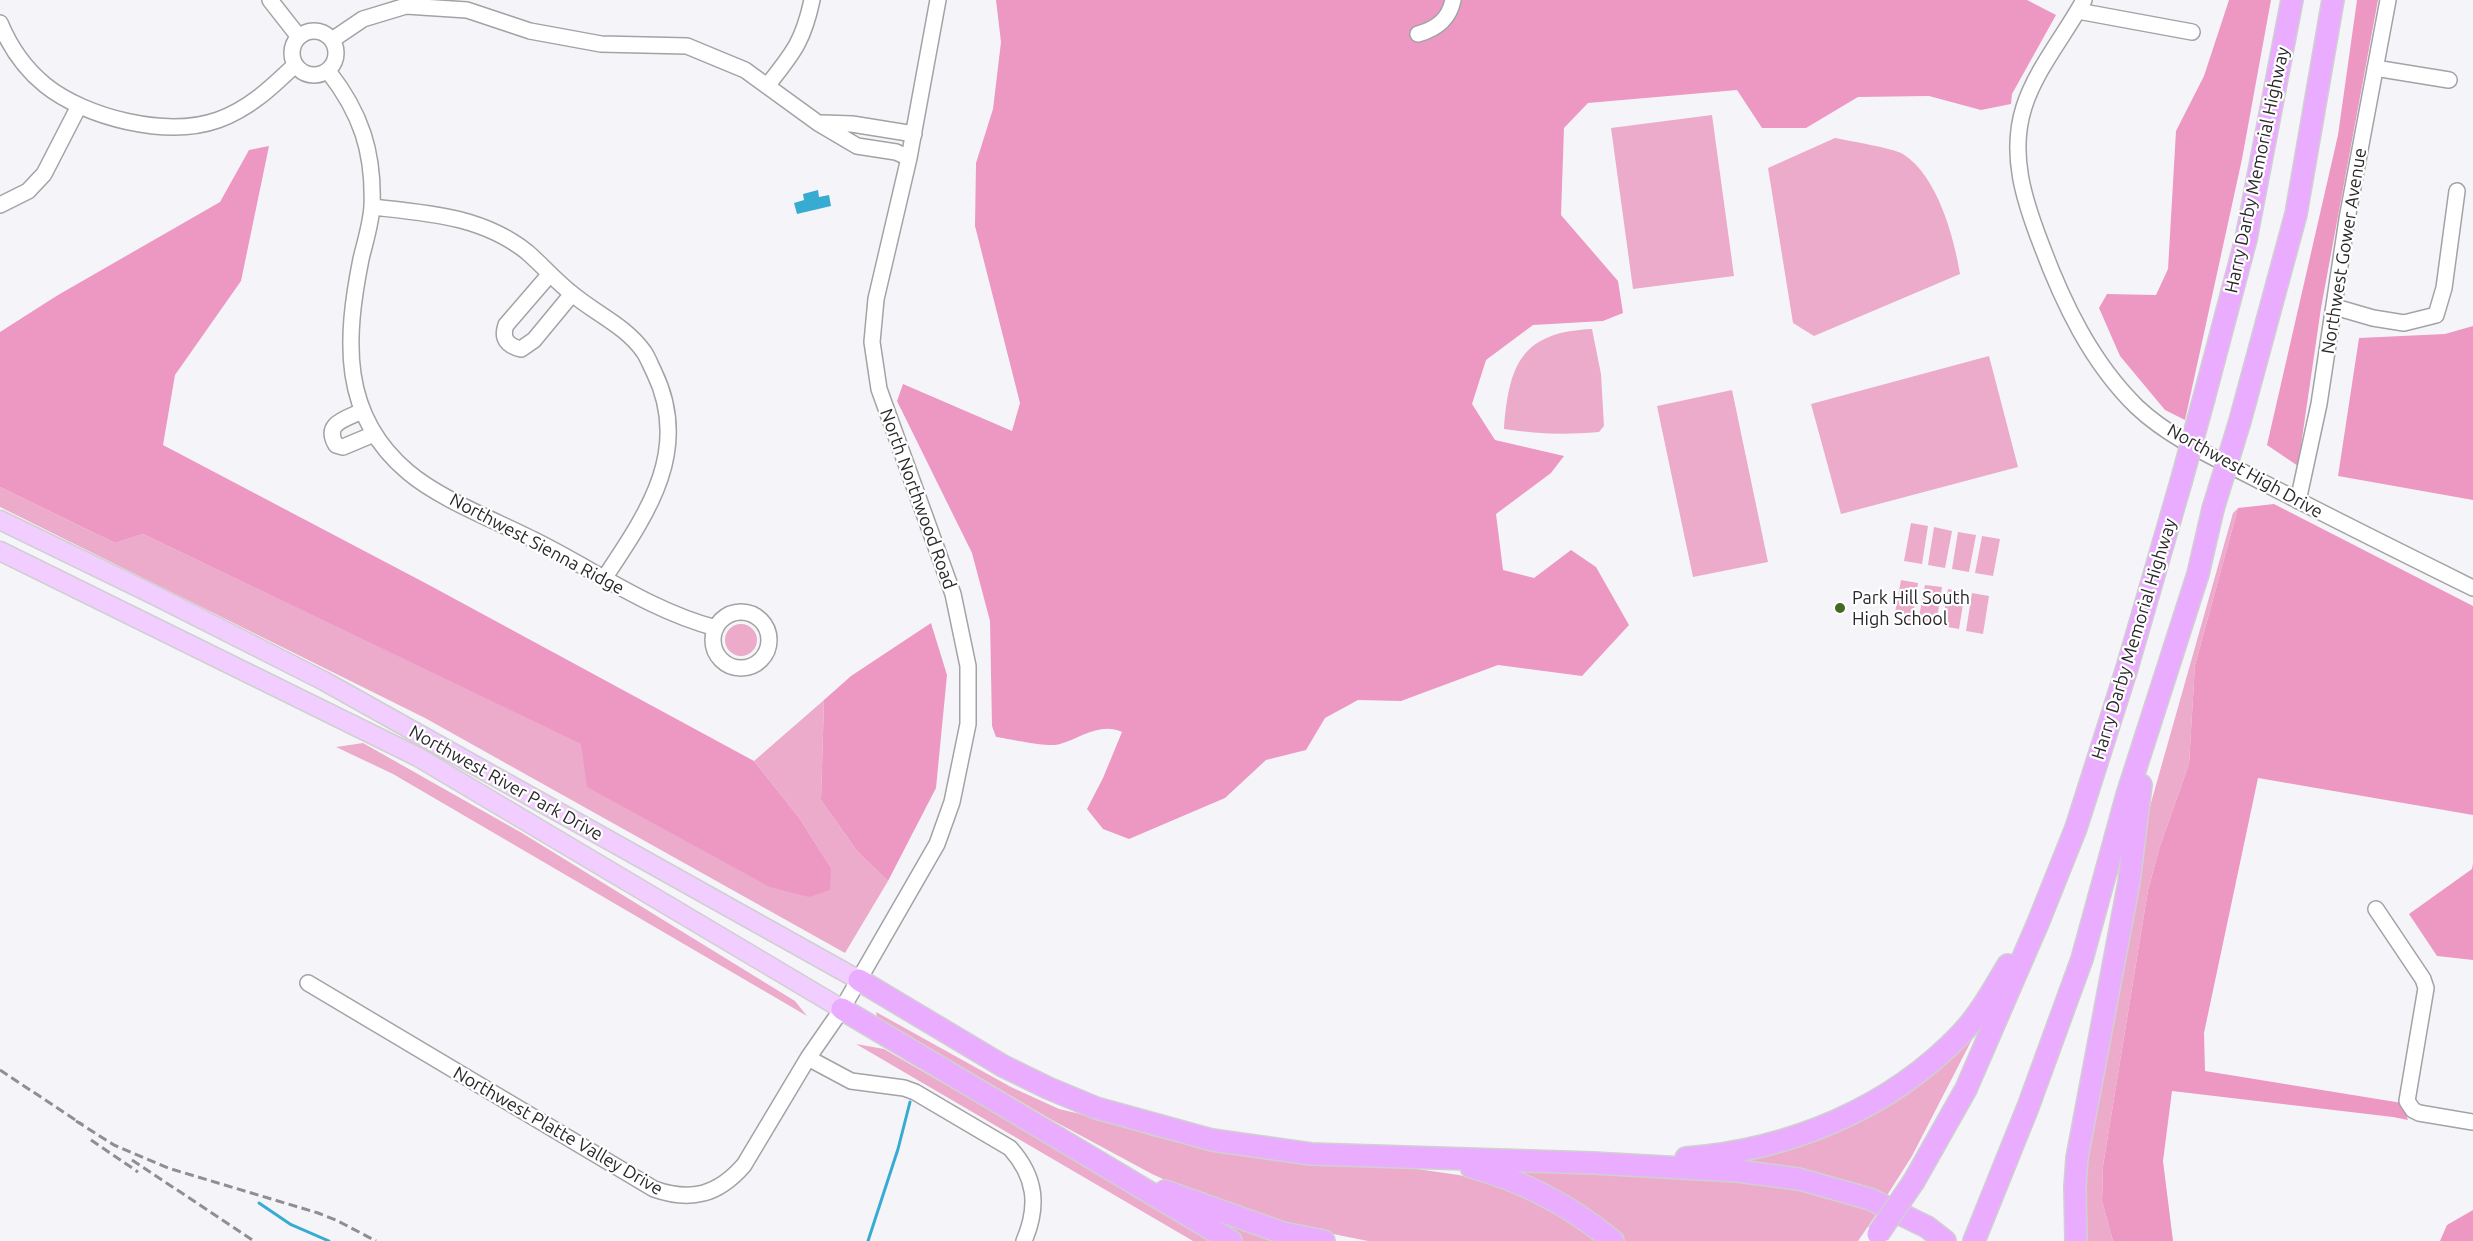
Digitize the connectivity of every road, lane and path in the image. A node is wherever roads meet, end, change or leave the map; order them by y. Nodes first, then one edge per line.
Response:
1 (270, 0) edge
2 (812, 0) edge
3 (938, 0) edge
4 (1453, 0) edge
5 (2292, 0) edge
6 (2333, 0) edge
7 (2388, 0) edge
8 (2081, 5) edge
9 (0, 23) edge
10 (2192, 32) dead end
11 (1418, 34) dead end
12 (299, 37) junction
13 (332, 40) junction
14 (295, 65) junction
15 (2375, 68) junction
16 (328, 71) junction
17 (2449, 80) dead end
18 (767, 86) junction
19 (79, 106) junction
20 (818, 123) junction
21 (914, 134) junction
22 (909, 158) junction
23 (2457, 191) dead end
24 (0, 206) edge
25 (372, 207) junction
26 (550, 274) junction
27 (572, 294) junction
28 (2335, 307) junction
29 (362, 411) junction
30 (375, 434) junction
31 (2298, 501) junction
32 (0, 520) edge
33 (0, 551) edge
34 (605, 577) junction
35 (2473, 588) edge
36 (716, 628) dead end
37 (2148, 730) junction
38 (2376, 909) dead end
39 (2038, 923) junction
40 (859, 980) junction
41 (308, 983) dead end
42 (842, 1009) junction
43 (808, 1058) junction
44 (2473, 1122) edge
45 (1427, 1159) junction
46 (1593, 1163) junction
47 (1125, 1177) junction
48 (1978, 1232) edge
49 (1875, 1238) edge
50 (1024, 1241) edge
51 (1231, 1241) edge
52 (1324, 1241) edge
53 (1613, 1241) edge
54 (1945, 1241) edge
55 (2076, 1241) edge

1 - 12 street
2 - 18 street
3 - 21 street, North Northwood Road
4 - 11 street
5 - 39 highway, Harry Darby Memorial Highway, bridge
6 - 37 highway, bridge
7 - 15 street, Northwest Gower Avenue
8 - 10 street
8 - 31 street, Northwest High Drive
9 - 19 street
12 - 13 street
12 - 14 street
13 - 16 street
13 - 18 street
14 - 16 street
14 - 19 street
15 - 17 street
15 - 28 street, Northwest Gower Avenue
16 - 25 street, Northwest Sienna Ridge
18 - 20 street
19 - 24 street
20 - 21 street
20 - 22 street
21 - 22 street, North Northwood Road
22 - 40 street, North Northwood Road
23 - 28 street
25 - 26 street
25 - 29 street, Northwest Sienna Ridge
26 - 27 street
26 - 27 street
27 - 34 street
28 - 31 street, Northwest Gower Avenue
29 - 30 street, Northwest Sienna Ridge
29 - 30 street
30 - 34 street, Northwest Sienna Ridge
31 - 35 street, Northwest High Drive
32 - 40 main road, Northwest River Park Drive
33 - 42 main road, Northwest River Park Drive
34 - 36 street, Northwest Sienna Ridge
37 - 48 highway
37 - 55 highway
38 - 44 street
39 - 46 highway
39 - 49 highway, Harry Darby Memorial Highway, bridge
40 - 42 street, North Northwood Road
40 - 45 highway, Northwest River Park Drive
41 - 43 street, Northwest Platte Valley Drive
42 - 43 street, Northwest Platte Valley Drive
42 - 47 highway, Northwest River Park Drive
43 - 50 street
45 - 46 highway
45 - 53 highway
46 - 54 highway
47 - 51 highway
47 - 52 highway

